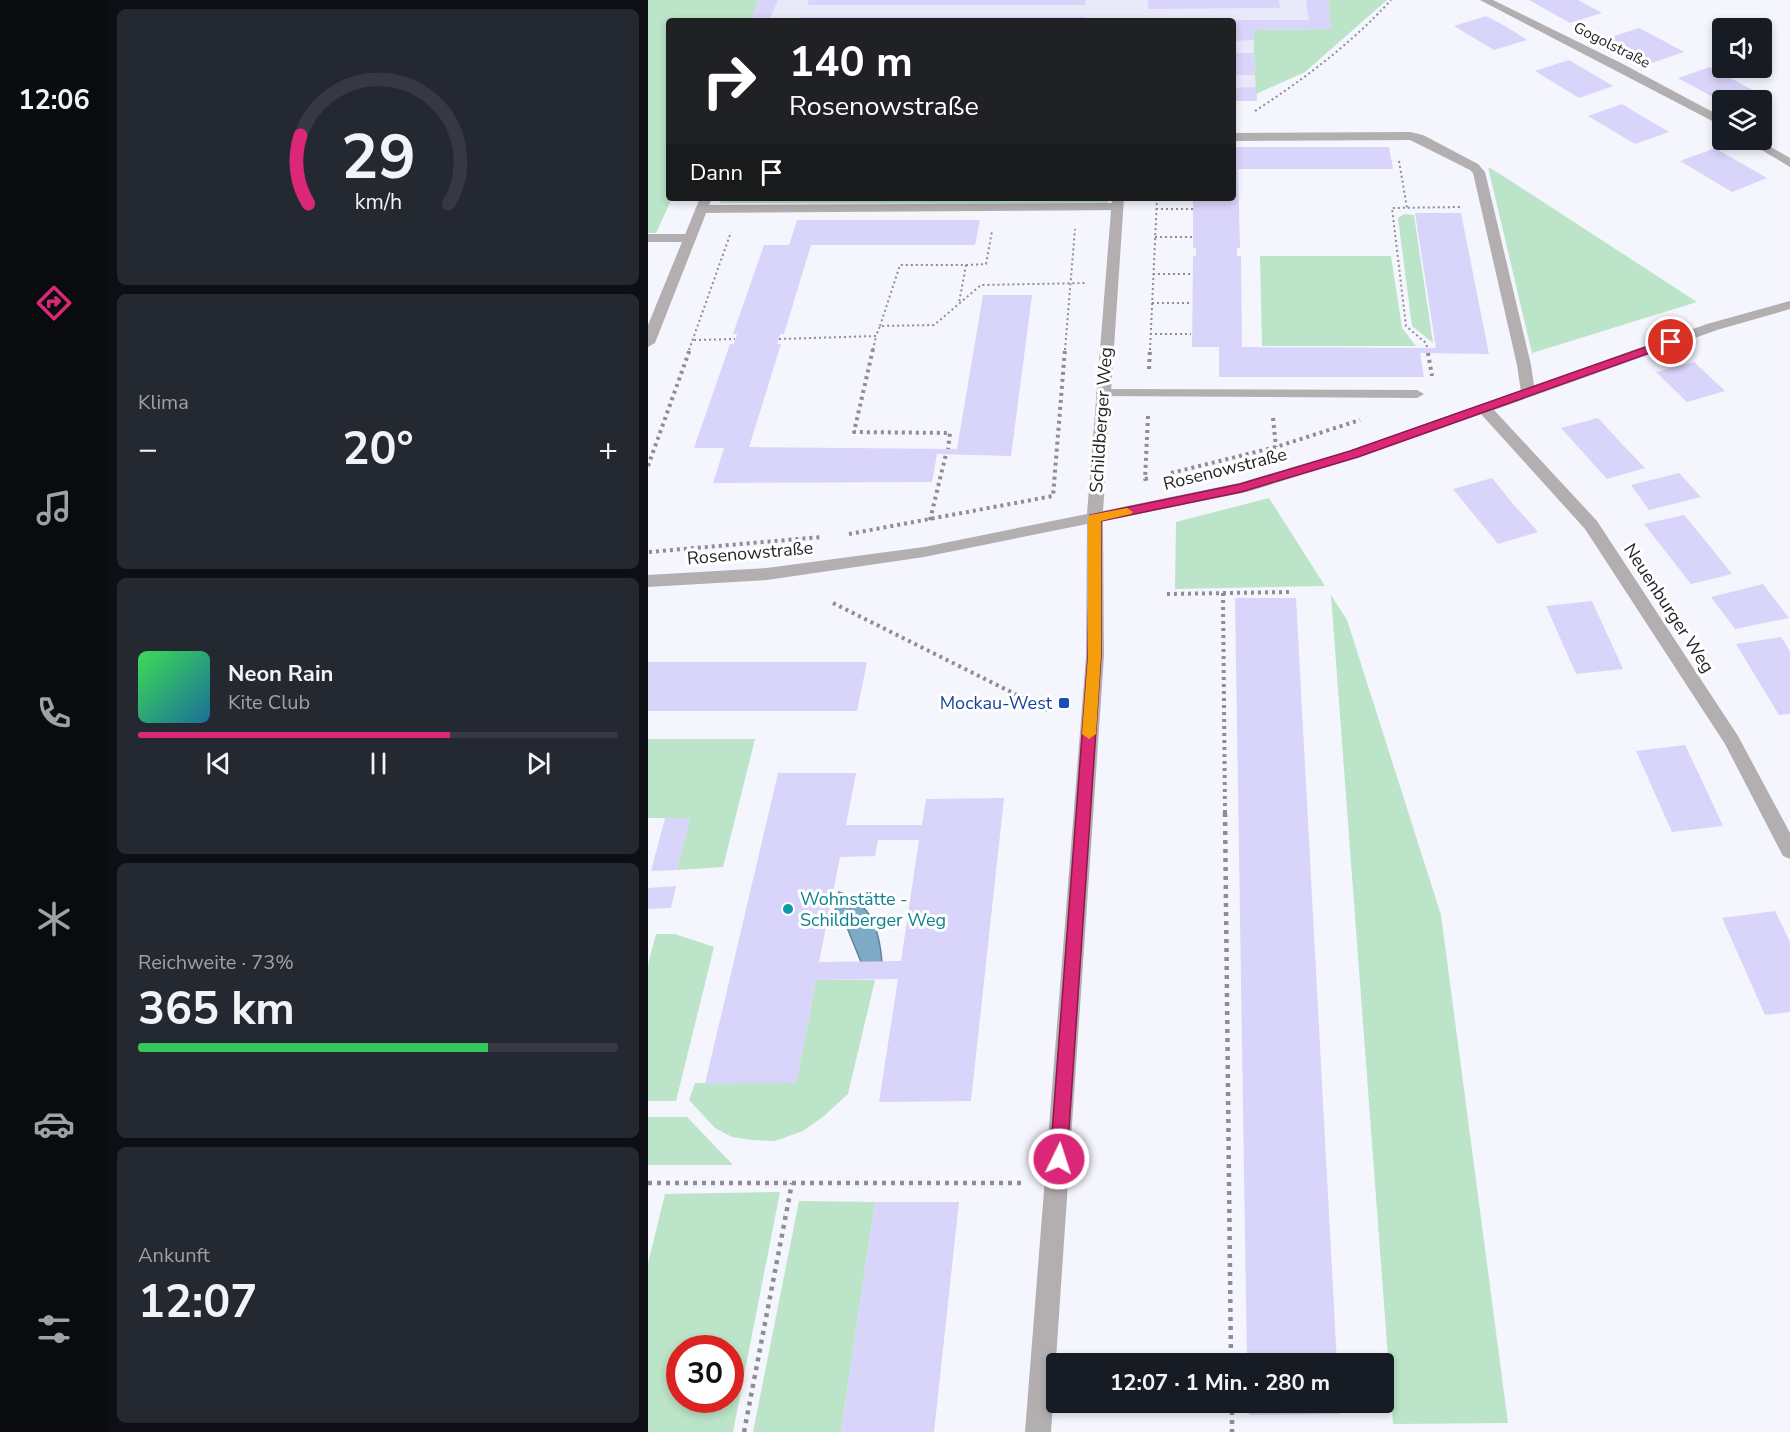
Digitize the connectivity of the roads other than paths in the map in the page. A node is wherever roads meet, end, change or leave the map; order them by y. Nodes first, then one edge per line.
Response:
1 (1485, 0) edge
2 (1712, 117) edge
3 (1236, 136) edge
4 (1768, 150) edge
5 (1790, 163) edge
6 (704, 203) edge
7 (1117, 203) edge
8 (648, 238) edge
9 (690, 238) junction
10 (1790, 305) edge
11 (648, 343) edge
12 (1528, 392) junction
13 (1103, 393) junction
14 (1417, 394) dead end
15 (1484, 408) junction
16 (1095, 518) junction
17 (648, 581) edge
18 (1790, 851) edge
19 (1038, 1432) edge

1 - 2 street, Gogolstraße
3 - 12 street
4 - 5 street
6 - 7 street
6 - 9 street
7 - 13 street, Schildberger Weg
8 - 9 street
9 - 11 street
10 - 12 street, Rosenowstraße
12 - 15 street, Rosenowstraße
13 - 14 street
13 - 16 street, Schildberger Weg
15 - 16 street, Rosenowstraße
15 - 18 street, Neuenburger Weg
16 - 17 street, Rosenowstraße
16 - 19 street, Schildberger Weg

